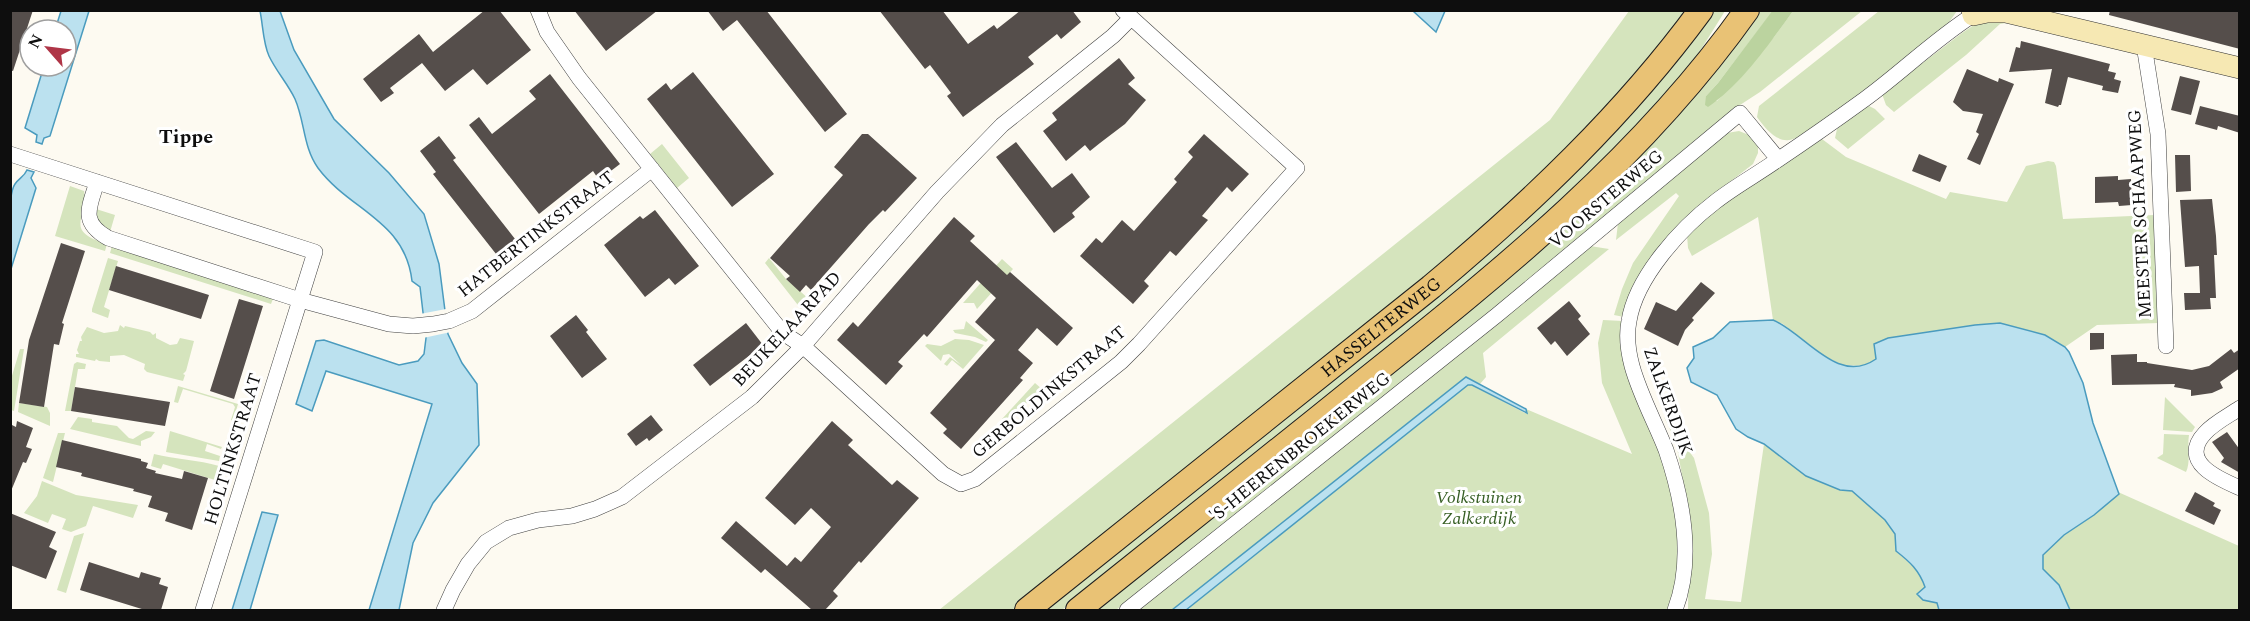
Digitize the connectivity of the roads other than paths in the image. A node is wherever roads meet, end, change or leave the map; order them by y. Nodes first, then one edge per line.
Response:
1 (538, 10) edge
2 (1701, 10) edge
3 (1746, 10) edge
4 (1972, 13) edge
5 (1126, 15) edge
6 (2144, 45) junction
7 (2240, 68) edge
8 (10, 154) edge
9 (1778, 159) junction
10 (652, 169) junction
11 (97, 182) junction
12 (300, 300) junction
13 (1497, 315) joint
14 (803, 346) junction
15 (2166, 346) dead end
16 (2240, 408) edge
17 (2240, 488) edge
18 (203, 610) edge
19 (444, 610) edge
20 (1027, 610) edge
21 (1078, 610) edge
22 (1127, 610) edge
23 (1675, 610) edge

1 - 10 street, GERBOLDINKSTRAAT
2 - 20 main road, HASSELTERWEG
3 - 21 main road, HASSELTERWEG
4 - 6 street
4 - 9 street, ZALKERDIJK
5 - 14 street, BEUKELAARPAD
5 - 14 street, GERBOLDINKSTRAAT
6 - 7 street
6 - 15 street, MEESTER SCHAAPWEG
8 - 11 street
9 - 13 street, VOORSTERWEG
9 - 23 street, ZALKERDIJK
10 - 12 street, HATBERTINKSTRAAT
10 - 14 street, GERBOLDINKSTRAAT
11 - 12 street, HATBERTINKSTRAAT
11 - 12 street
12 - 18 street, HOLTINKSTRAAT
13 - 22 street, 'S-HEERENBROEKERWEG
14 - 19 street, BEUKELAARPAD
16 - 17 street

